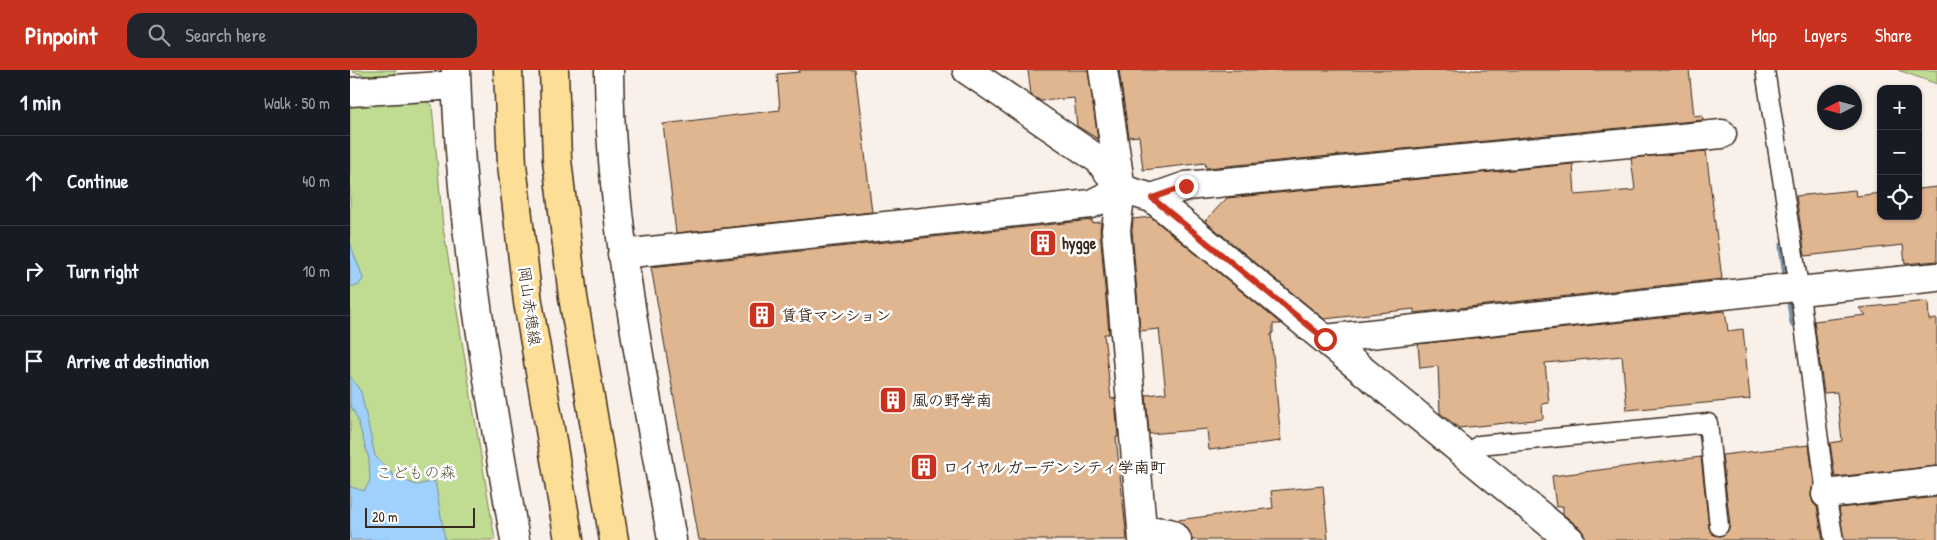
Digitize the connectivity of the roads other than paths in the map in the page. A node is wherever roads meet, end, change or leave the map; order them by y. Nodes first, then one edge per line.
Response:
1 (508, 70) edge
2 (554, 70) edge
3 (609, 70) edge
4 (967, 70) edge
5 (1103, 70) edge
6 (1765, 70) edge
7 (456, 77) edge
8 (350, 92) edge
9 (1722, 134) dead end
10 (1121, 189) junction
11 (1152, 198) junction
12 (622, 254) junction
13 (1937, 277) edge
14 (1793, 289) junction
15 (1325, 339) junction
16 (1469, 457) junction
17 (1937, 481) edge
18 (1826, 494) junction
19 (1718, 526) dead end
20 (1142, 534) edge
21 (515, 540) edge
22 (569, 540) edge
23 (614, 540) edge
24 (672, 540) edge
25 (1177, 540) edge
26 (1570, 540) edge
27 (1834, 540) edge

1 - 22 main road, 岡山赤穂線
2 - 23 main road
3 - 12 street
4 - 10 street
5 - 10 street
6 - 14 lane
7 - 8 street
7 - 21 street
9 - 11 street
10 - 11 street
10 - 12 street
10 - 20 street
11 - 15 street
12 - 24 street
13 - 14 street
14 - 15 street
14 - 18 lane
15 - 16 street
16 - 19 lane
16 - 26 street
17 - 18 street
18 - 27 lane
20 - 25 street

